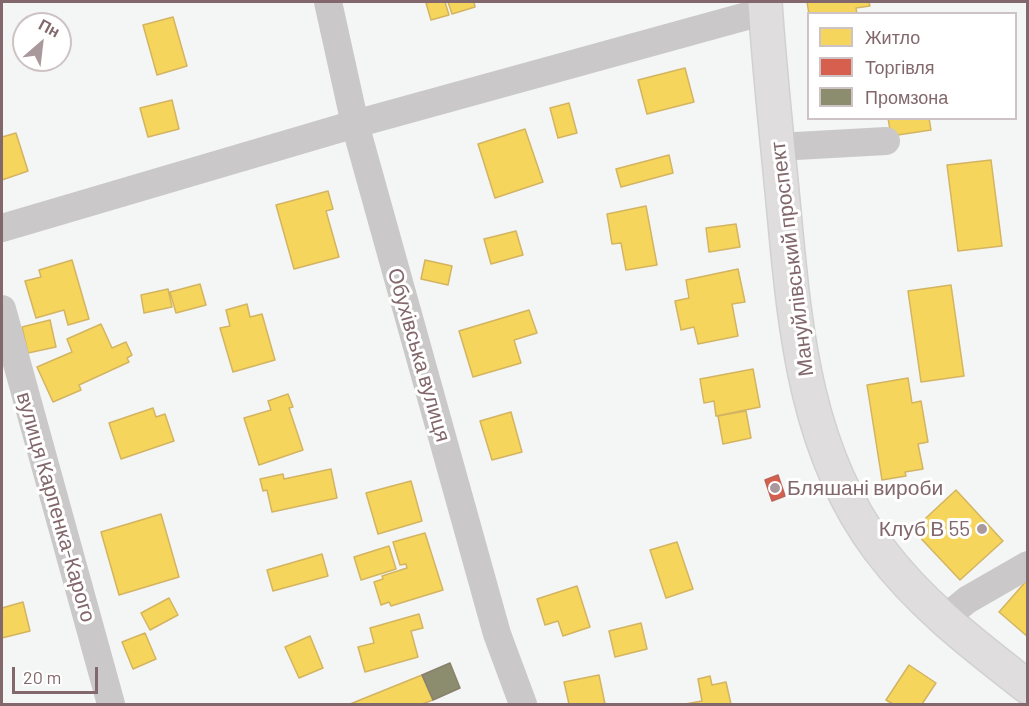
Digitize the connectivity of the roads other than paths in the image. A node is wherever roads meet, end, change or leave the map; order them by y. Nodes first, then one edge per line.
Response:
1 (328, 2) edge
2 (765, 6) edge
3 (355, 124) junction
4 (886, 141) dead end
5 (778, 147) junction
6 (2, 228) edge
7 (2, 309) edge
8 (1028, 565) edge
9 (944, 619) junction
10 (1028, 687) edge
11 (111, 705) edge
12 (523, 705) edge

1 - 3 street, Обухівська вулиця
2 - 3 street
2 - 5 main road, Мануйлівський проспект
3 - 6 street
3 - 12 street, Обухівська вулиця
4 - 5 street
5 - 9 main road, Мануйлівський проспект
7 - 11 street, вулиця Карпенка-Карого
8 - 9 street
9 - 10 main road, Мануйлівський проспект

